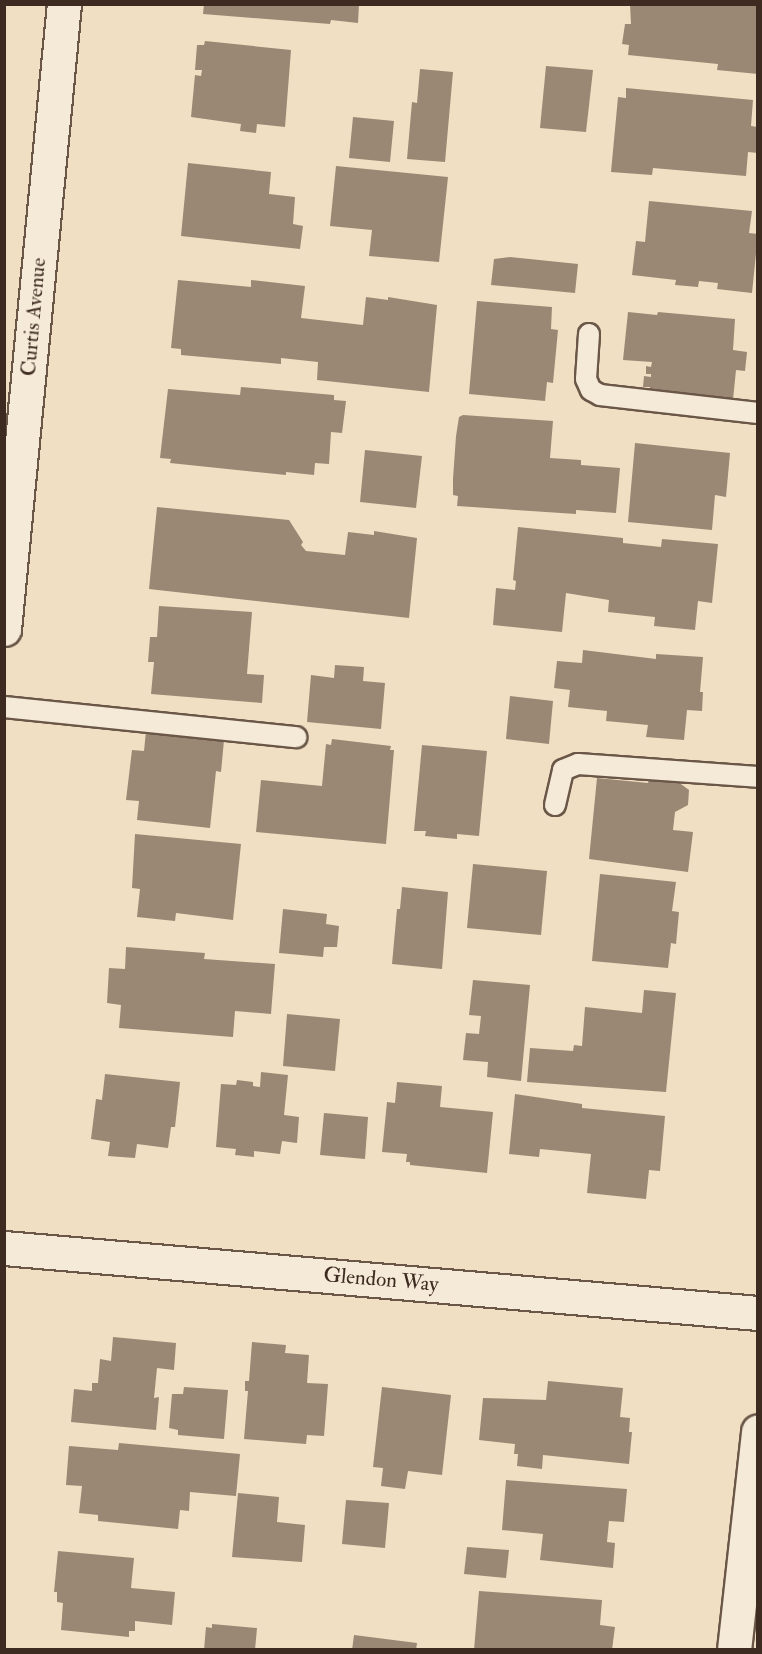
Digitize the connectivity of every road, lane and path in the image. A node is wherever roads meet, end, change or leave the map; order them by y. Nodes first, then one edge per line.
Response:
1 (64, 4) edge
2 (589, 334) dead end
3 (758, 413) edge
4 (4, 629) edge
5 (4, 707) edge
6 (296, 737) dead end
7 (758, 777) edge
8 (555, 805) dead end
9 (4, 1248) edge
10 (758, 1312) edge
11 (758, 1431) edge
12 (734, 1650) edge

1 - 4 street, Curtis Avenue
2 - 3 lane
5 - 6 lane
7 - 8 lane
9 - 10 street, Glendon Way
11 - 12 street

